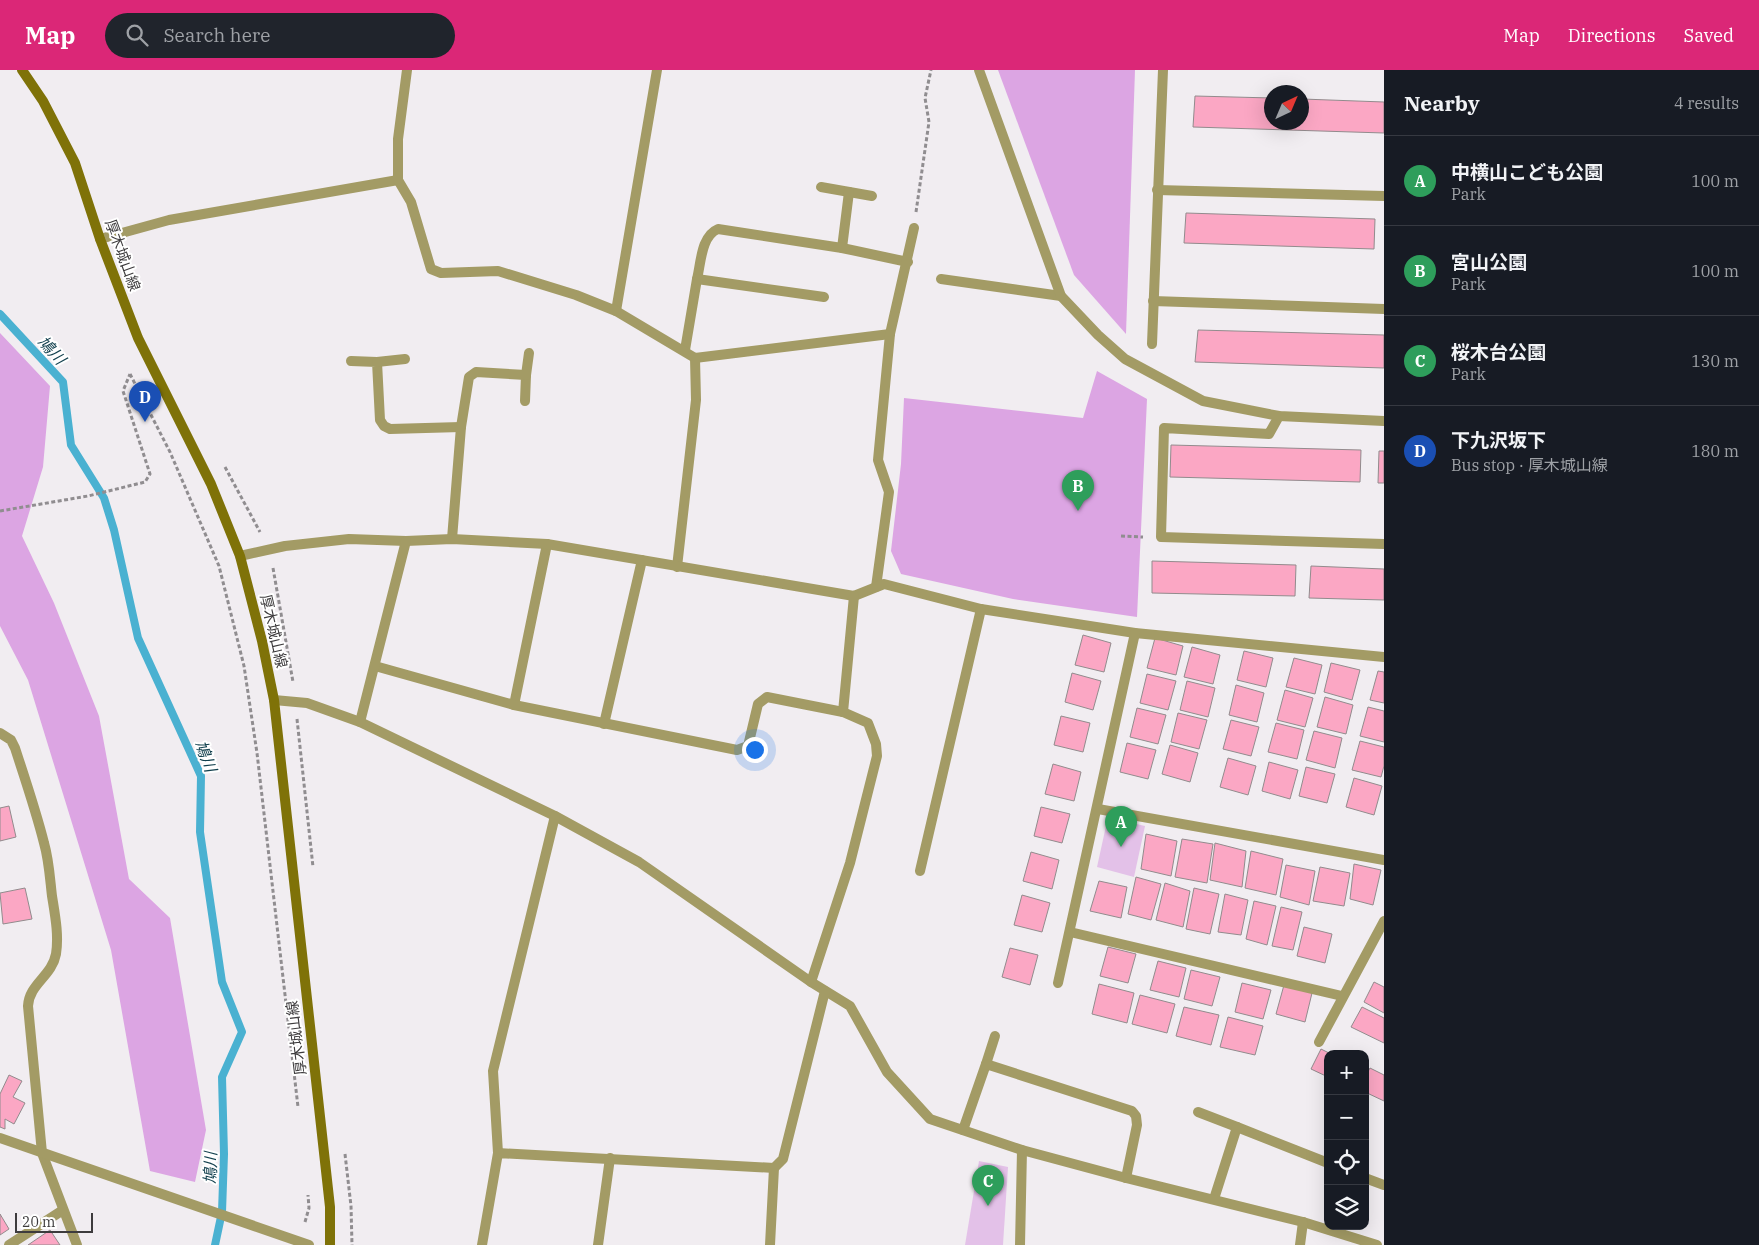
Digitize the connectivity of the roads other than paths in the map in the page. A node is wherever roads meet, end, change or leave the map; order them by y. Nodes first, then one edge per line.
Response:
1 (22, 70) edge
2 (407, 70) edge
3 (657, 70) edge
4 (979, 70) edge
5 (1163, 70) edge
6 (398, 180) junction
7 (821, 187) dead end
8 (1157, 190) junction
9 (849, 192) junction
10 (872, 196) dead end
11 (1384, 196) edge
12 (914, 228) road end
13 (100, 239) junction
14 (842, 248) junction
15 (908, 262) junction
16 (697, 279) junction
17 (942, 280) dead end
18 (1061, 296) junction
19 (824, 297) dead end
20 (1152, 301) junction
21 (1384, 309) edge
22 (616, 311) junction
23 (890, 334) junction
24 (1152, 344) dead end
25 (685, 350) junction
26 (529, 353) dead end
27 (695, 358) junction
28 (404, 359) dead end
29 (351, 361) dead end
30 (377, 362) junction
31 (526, 375) junction
32 (524, 402) dead end
33 (1278, 416) junction
34 (1384, 421) edge
35 (461, 427) junction
36 (452, 539) junction
37 (406, 541) junction
38 (547, 544) junction
39 (1384, 544) edge
40 (240, 556) junction
41 (642, 560) junction
42 (677, 567) junction
43 (876, 588) junction
44 (854, 596) junction
45 (980, 608) junction
46 (1135, 632) junction
47 (1384, 657) edge
48 (375, 666) junction
49 (274, 700) junction
50 (514, 705) junction
51 (843, 712) junction
52 (360, 722) junction
53 (604, 724) junction
54 (0, 733) edge
55 (1098, 809) junction
56 (555, 816) junction
57 (1384, 860) edge
58 (920, 871) dead end
59 (1384, 921) edge
60 (1070, 932) junction
61 (811, 982) junction
62 (1058, 983) dead end
63 (825, 991) junction
64 (1342, 996) junction
65 (995, 1036) dead end
66 (1319, 1042) dead end
67 (986, 1064) junction
68 (1198, 1112) dead end
69 (1237, 1127) junction
70 (963, 1130) junction
71 (0, 1138) edge
72 (1022, 1150) junction
73 (42, 1153) junction
74 (498, 1153) junction
75 (610, 1158) junction
76 (1324, 1161) edge
77 (774, 1168) junction
78 (1126, 1178) junction
79 (1369, 1179) edge
80 (1384, 1185) edge
81 (1214, 1199) junction
82 (63, 1210) junction
83 (1303, 1222) junction
84 (9, 1245) edge
85 (77, 1245) edge
86 (309, 1245) edge
87 (330, 1245) edge
88 (482, 1245) edge
89 (598, 1245) edge
90 (770, 1245) edge
91 (1020, 1245) edge
92 (1300, 1245) edge
93 (1377, 1245) edge

1 - 13 main road, 厚木城山線
2 - 6 street
3 - 22 street
4 - 18 street
5 - 8 street
6 - 13 street
6 - 22 street
7 - 9 street
8 - 11 street
8 - 20 street
9 - 10 street
9 - 14 street
12 - 15 street
13 - 40 main road, 厚木城山線
14 - 15 street
14 - 16 street
15 - 23 street
16 - 19 street
16 - 25 street
17 - 18 street
18 - 33 street
20 - 21 street
20 - 24 street
22 - 25 street
23 - 27 street
23 - 43 street
25 - 27 street
26 - 31 street
27 - 42 street
28 - 30 street
29 - 30 street
30 - 35 street
31 - 32 street
31 - 35 street
33 - 34 street
33 - 39 street
35 - 36 street
36 - 37 street
36 - 38 street
37 - 40 street
37 - 48 street
38 - 41 street
38 - 50 street
40 - 49 main road, 厚木城山線
41 - 42 street
41 - 53 street
42 - 44 street
43 - 44 street
43 - 45 street
44 - 51 street
45 - 46 street
45 - 58 street
46 - 47 street
46 - 55 street
48 - 50 street
48 - 52 street
49 - 52 street
49 - 87 main road, 厚木城山線
50 - 53 street
51 - 53 street
51 - 61 street
52 - 56 street
54 - 73 street
55 - 57 street
55 - 60 street
56 - 61 street
56 - 74 street
59 - 64 street
60 - 62 street
60 - 64 street
61 - 63 street
63 - 70 street
63 - 77 street
64 - 66 street
65 - 67 street
67 - 70 street
67 - 78 street
68 - 69 street
69 - 76 street
69 - 81 street
70 - 72 street
71 - 73 street
72 - 78 street
72 - 91 street
73 - 82 street
73 - 86 street
74 - 75 street
74 - 88 street
75 - 77 street
75 - 89 street
77 - 90 street
78 - 81 street
79 - 80 street
81 - 83 street
82 - 84 street
82 - 85 street
83 - 92 street
83 - 93 street

